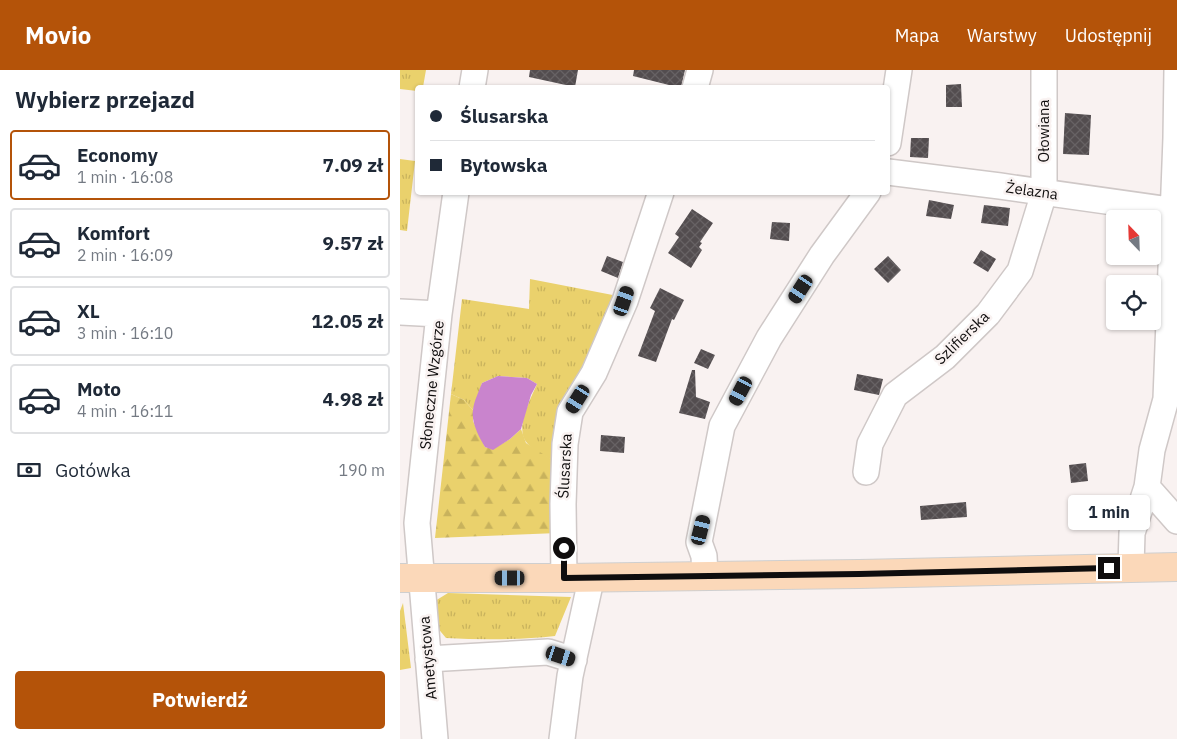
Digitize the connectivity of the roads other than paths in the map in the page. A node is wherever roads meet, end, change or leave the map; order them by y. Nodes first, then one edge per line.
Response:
1 (475, 70) edge
2 (700, 70) edge
3 (899, 70) edge
4 (1044, 70) edge
5 (1177, 70) edge
6 (472, 85) edge
7 (696, 85) edge
8 (890, 130) edge
9 (890, 172) edge
10 (1044, 193) junction
11 (456, 195) edge
12 (660, 195) edge
13 (866, 195) edge
14 (1175, 211) edge
15 (400, 312) edge
16 (439, 314) junction
17 (866, 472) dead end
18 (1148, 487) junction
19 (1177, 520) edge
20 (1132, 567) junction
21 (1177, 567) edge
22 (705, 575) junction
23 (410, 578) edge
24 (576, 578) junction
25 (428, 658) junction
26 (574, 660) junction
27 (435, 739) edge
28 (562, 739) edge

1 - 6 street
2 - 7 street
3 - 8 street
4 - 10 street, Ołowiana
5 - 14 street
9 - 10 street, Żelazna
10 - 14 street, Żelazna
10 - 17 street, Szlifierska
11 - 16 street, Słoneczne Wzgórze
12 - 24 street, Ślusarska
13 - 22 street
14 - 18 street
15 - 16 street
16 - 23 street, Słoneczne Wzgórze
18 - 19 street
18 - 20 street
20 - 21 main road
20 - 22 main road
22 - 24 main road
23 - 24 main road
23 - 25 street, Ametystowa
24 - 26 street, Ślusarska
25 - 26 street
25 - 27 street, Ametystowa
26 - 28 street, Ślusarska

